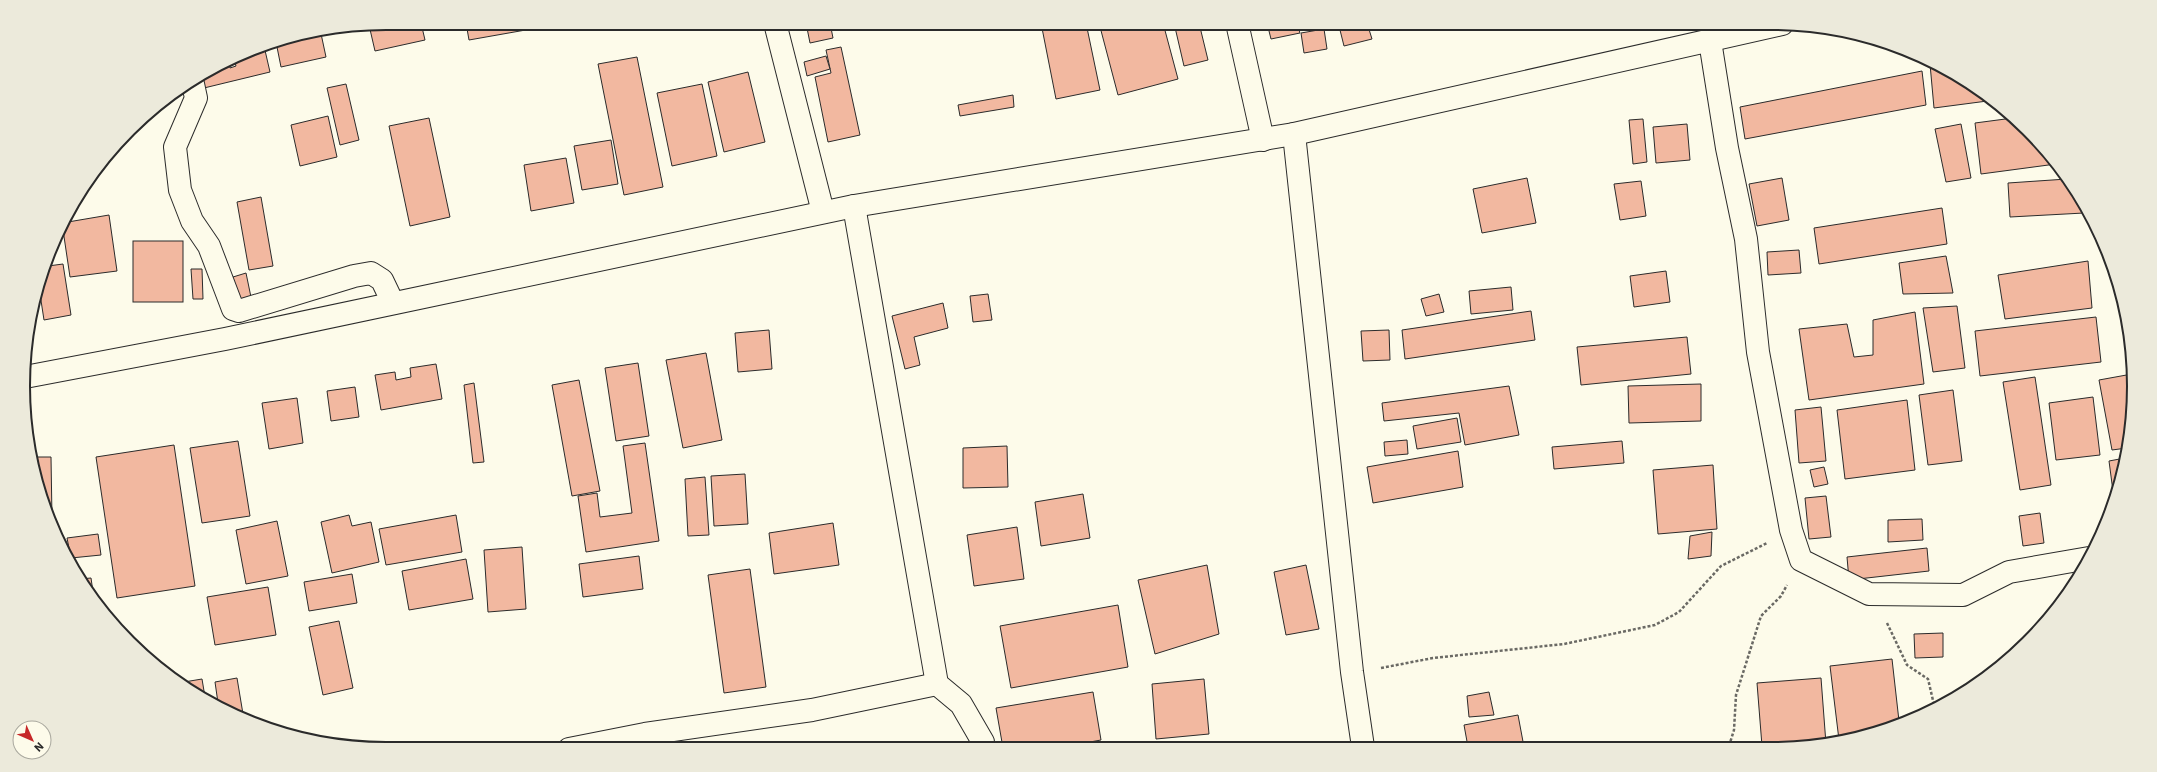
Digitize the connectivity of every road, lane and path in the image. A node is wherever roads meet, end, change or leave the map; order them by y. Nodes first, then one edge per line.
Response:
1 (777, 30) edge
2 (1239, 30) edge
3 (1757, 30) edge
4 (1710, 41) junction
5 (194, 87) edge
6 (1294, 134) junction
7 (1263, 140) junction
8 (854, 206) junction
9 (823, 212) junction
10 (393, 303) junction
11 (30, 376) edge
12 (1791, 530) junction
13 (2081, 559) edge
14 (1801, 560) junction
15 (1869, 594) junction
16 (1352, 672) junction
17 (936, 684) junction
18 (1933, 702) edge
19 (604, 742) edge
20 (983, 742) dead end
21 (1362, 742) edge
22 (1730, 742) edge

1 - 9 street
2 - 7 street
3 - 4 street
4 - 6 street
4 - 12 street
5 - 10 street
6 - 7 street
6 - 16 street
7 - 8 street
8 - 9 street
8 - 17 street
9 - 10 street
10 - 11 street
12 - 14 street
12 - 16 path
13 - 15 street
14 - 15 street
14 - 22 path
15 - 18 path
16 - 21 street
17 - 19 street
17 - 20 street

